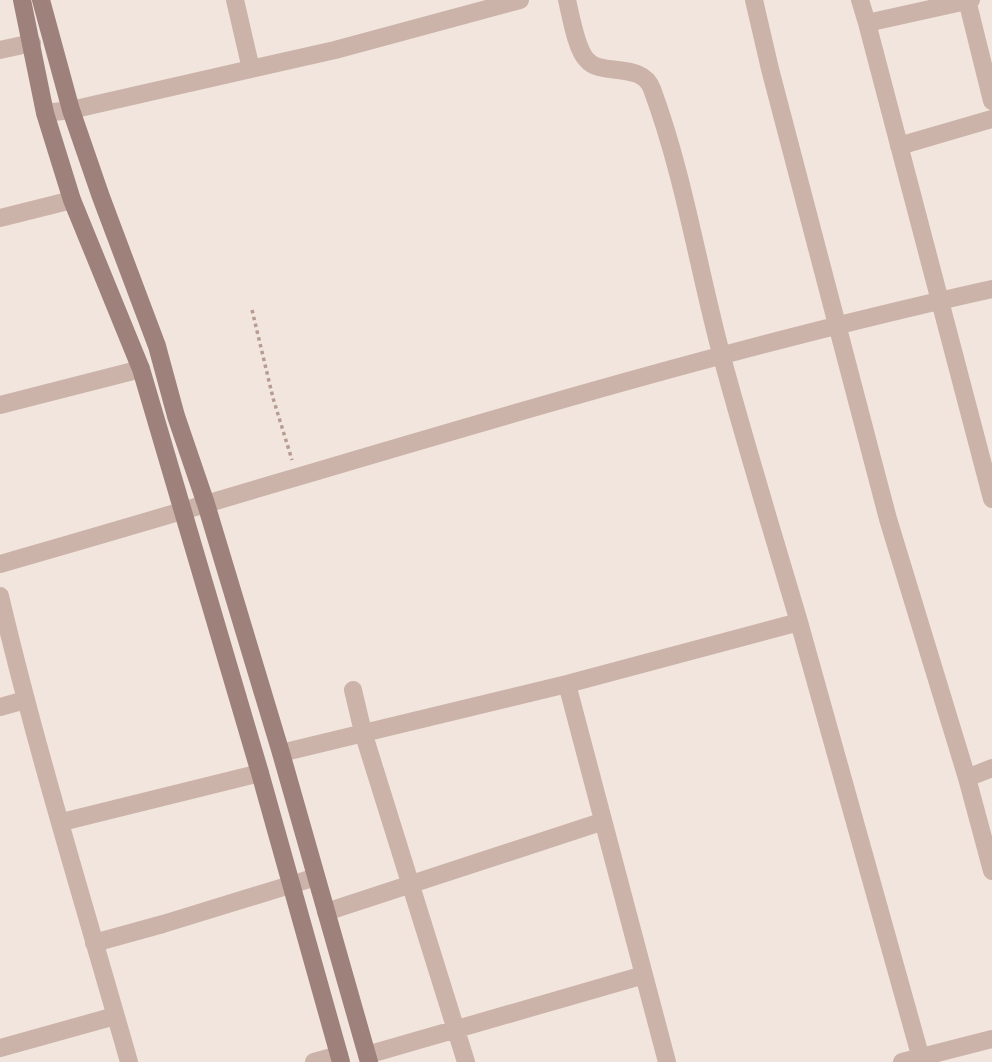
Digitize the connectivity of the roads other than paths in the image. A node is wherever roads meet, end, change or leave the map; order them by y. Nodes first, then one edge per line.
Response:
1 (22, 0) edge
2 (41, 0) edge
3 (235, 0) edge
4 (520, 0) edge
5 (567, 0) edge
6 (754, 0) edge
7 (860, 0) edge
8 (969, 0) edge
9 (867, 23) junction
10 (32, 43) junction
11 (0, 50) edge
12 (251, 69) junction
13 (992, 101) edge
14 (71, 110) junction
15 (44, 113) junction
16 (992, 119) edge
17 (900, 146) junction
18 (72, 200) junction
19 (0, 218) edge
20 (992, 289) edge
21 (940, 301) junction
22 (836, 327) junction
23 (722, 356) junction
24 (142, 369) junction
25 (0, 405) edge
26 (991, 487) edge
27 (206, 504) junction
28 (182, 512) junction
29 (0, 564) edge
30 (0, 596) edge
31 (799, 622) junction
32 (566, 684) junction
33 (353, 690) dead end
34 (25, 700) junction
35 (0, 708) edge
36 (363, 732) junction
37 (281, 753) junction
38 (992, 768) edge
39 (260, 773) junction
40 (967, 778) junction
41 (601, 821) junction
42 (62, 822) junction
43 (992, 871) edge
44 (316, 877) junction
45 (409, 883) junction
46 (291, 885) junction
47 (326, 912) junction
48 (93, 943) junction
49 (644, 975) junction
50 (116, 1016) junction
51 (456, 1029) junction
52 (992, 1039) edge
53 (6, 1046) edge
54 (368, 1058) edge
55 (340, 1059) edge
56 (921, 1060) edge
57 (18, 1062) edge
58 (129, 1062) edge
59 (314, 1062) edge
60 (466, 1062) edge
61 (667, 1062) edge
62 (902, 1062) edge

1 - 10 main road
2 - 14 main road
3 - 12 street
4 - 12 street
5 - 23 street
6 - 22 street
7 - 9 street
8 - 9 street
8 - 13 street
9 - 17 street
10 - 11 street
10 - 15 main road
12 - 14 street
14 - 15 street
14 - 27 main road
15 - 18 main road
16 - 17 street
17 - 21 street
18 - 19 street
18 - 24 main road
20 - 21 street
21 - 22 street
21 - 26 street
22 - 23 street
22 - 40 street
23 - 27 street
23 - 31 street
24 - 25 street
24 - 28 main road
27 - 28 street
27 - 37 main road
28 - 29 street
28 - 39 main road
30 - 34 street
31 - 32 street
31 - 56 street
32 - 36 street
32 - 41 street
33 - 36 street
34 - 35 street
34 - 42 street
36 - 37 street
36 - 45 street
37 - 44 main road
38 - 40 street
39 - 42 street
39 - 46 main road
40 - 43 street
41 - 45 street
41 - 49 street
42 - 48 street
44 - 46 street
44 - 47 main road
45 - 47 street
45 - 51 street
46 - 48 street
46 - 55 main road
47 - 54 main road
48 - 50 street
49 - 51 street
49 - 61 street
50 - 53 street
50 - 58 street
51 - 54 street
51 - 60 street
52 - 56 street
53 - 57 street
55 - 59 street
56 - 62 street

